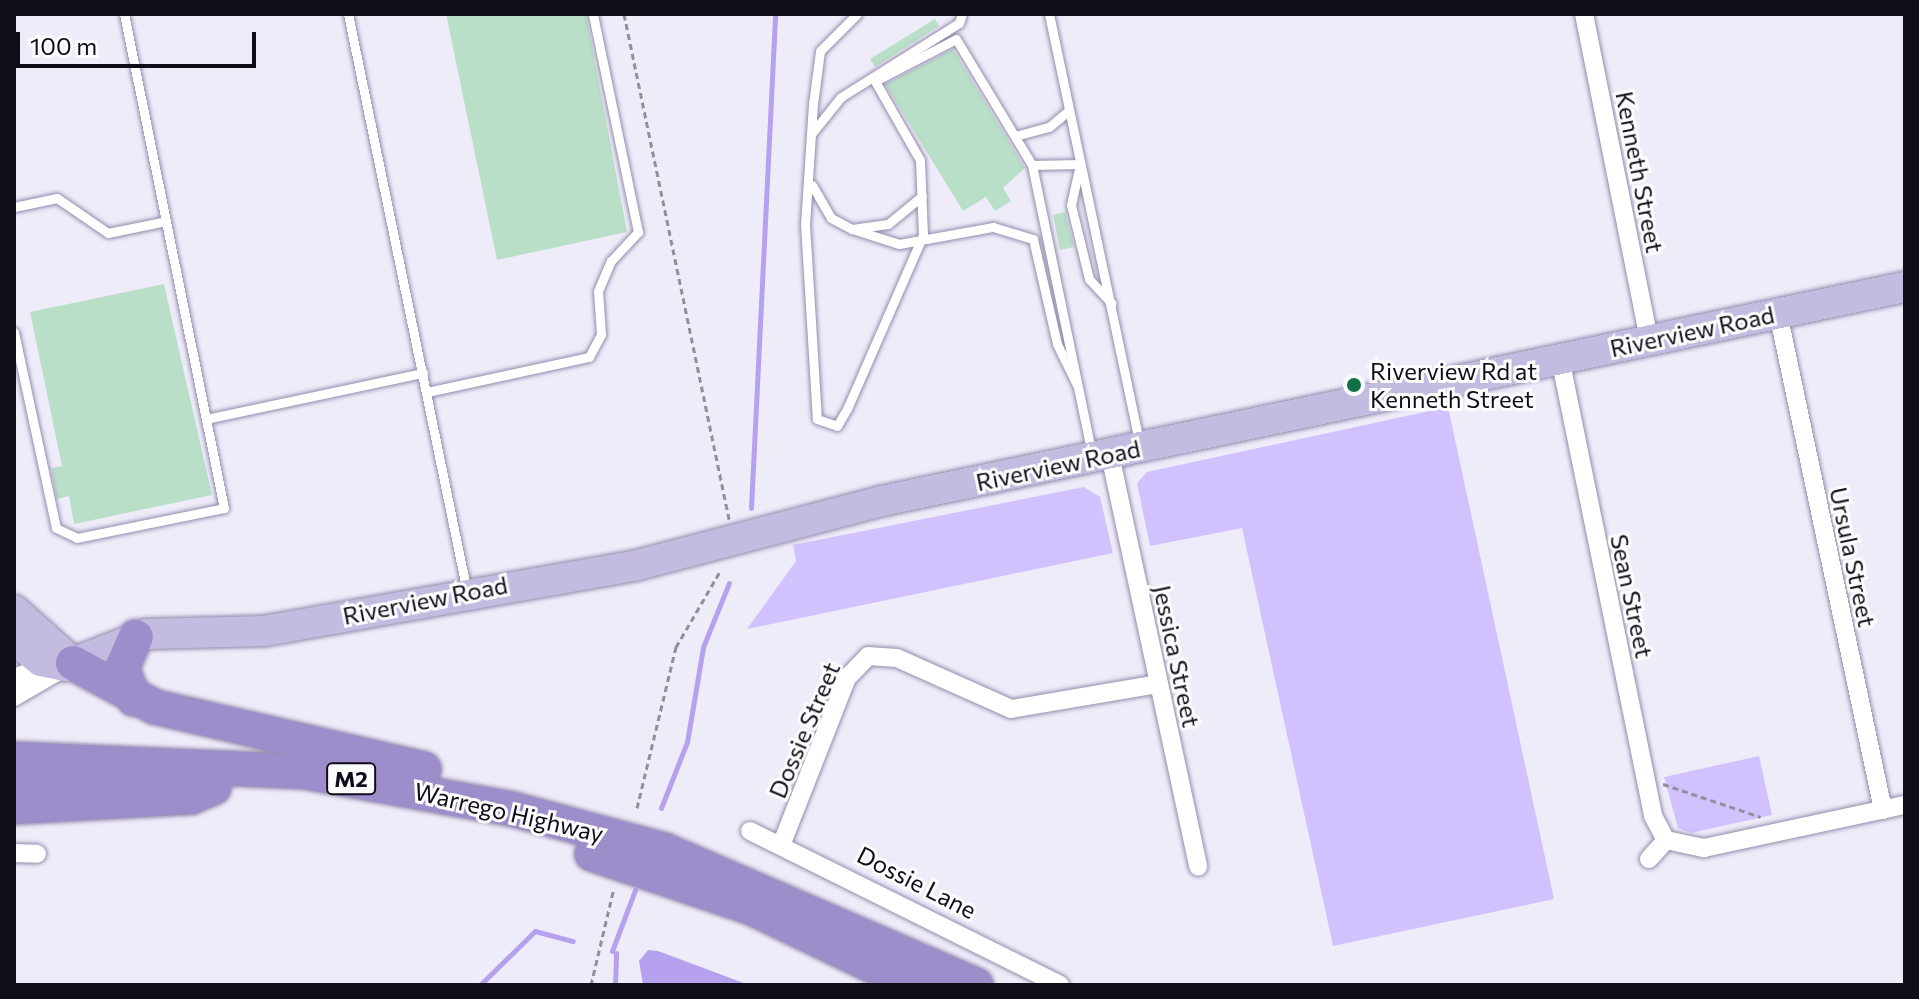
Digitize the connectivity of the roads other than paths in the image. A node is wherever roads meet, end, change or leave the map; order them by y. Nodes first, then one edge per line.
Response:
1 (124, 14) edge
2 (348, 14) edge
3 (593, 14) edge
4 (857, 14) edge
5 (962, 14) edge
6 (1049, 14) edge
7 (1584, 14) edge
8 (846, 18) edge
9 (1069, 110) junction
10 (812, 133) junction
11 (1015, 136) junction
12 (1080, 164) junction
13 (1032, 165) junction
14 (810, 179) junction
15 (922, 196) junction
16 (14, 207) edge
17 (166, 221) junction
18 (852, 229) junction
19 (922, 243) junction
20 (1905, 287) edge
21 (1111, 303) junction
22 (1778, 313) junction
23 (14, 332) edge
24 (1649, 340) junction
25 (1560, 358) junction
26 (423, 373) junction
27 (1080, 389) junction
28 (427, 392) junction
29 (206, 419) junction
30 (1140, 448) junction
31 (1101, 457) junction
32 (467, 592) junction
33 (14, 610) edge
34 (210, 630) junction
35 (136, 637) junction
36 (14, 640) edge
37 (64, 662) junction
38 (14, 678) edge
39 (1159, 684) junction
40 (14, 697) edge
41 (134, 699) junction
42 (14, 759) edge
43 (14, 783) edge
44 (214, 787) junction
45 (1905, 805) edge
46 (14, 807) edge
47 (1883, 810) junction
48 (750, 831) dead end
49 (1666, 840) junction
50 (782, 843) junction
51 (664, 850) junction
52 (14, 853) edge
53 (37, 854) dead end
54 (1649, 859) dead end
55 (1198, 867) dead end
56 (913, 985) edge
57 (976, 985) edge
58 (1060, 985) edge

1 - 17 lane
2 - 26 lane
3 - 28 lane
4 - 8 lane
5 - 10 lane
6 - 9 lane
7 - 24 street, Kenneth Street
8 - 10 lane
9 - 11 lane
9 - 12 lane
10 - 14 lane
11 - 13 lane
11 - 15 lane
12 - 13 lane
12 - 21 lane
12 - 21 lane
13 - 27 lane
14 - 18 lane
14 - 19 lane
15 - 18 lane
15 - 19 lane
16 - 17 lane
17 - 29 lane
18 - 19 lane
19 - 27 lane
20 - 22 main road, Riverview Road
21 - 30 lane
22 - 24 main road, Riverview Road
22 - 47 street, Ursula Street
23 - 29 lane
24 - 25 main road, Riverview Road
25 - 30 main road, Riverview Road
25 - 49 street, Sean Street
26 - 28 lane
26 - 29 lane
27 - 31 lane
28 - 32 lane
30 - 31 main road, Riverview Road
31 - 32 main road, Riverview Road
31 - 39 street, Jessica Street
32 - 34 main road, Riverview Road
33 - 37 main road
34 - 35 main road, Riverview Road
34 - 37 main road, Riverview Road
35 - 37 main road, Riverview Road
35 - 41 highway
36 - 37 main road
37 - 38 street
37 - 40 street
37 - 41 highway
39 - 50 street, Dossie Street
39 - 55 street, Jessica Street
41 - 51 highway
42 - 51 highway, Warrego Highway / M2
43 - 44 highway, Warrego Highway / M2
44 - 46 highway
44 - 56 highway, Warrego Highway / M2
45 - 47 street
47 - 49 street
48 - 50 street, Dossie Lane
49 - 54 street
50 - 58 street, Dossie Lane
51 - 57 highway, Warrego Highway / M2
52 - 53 street

